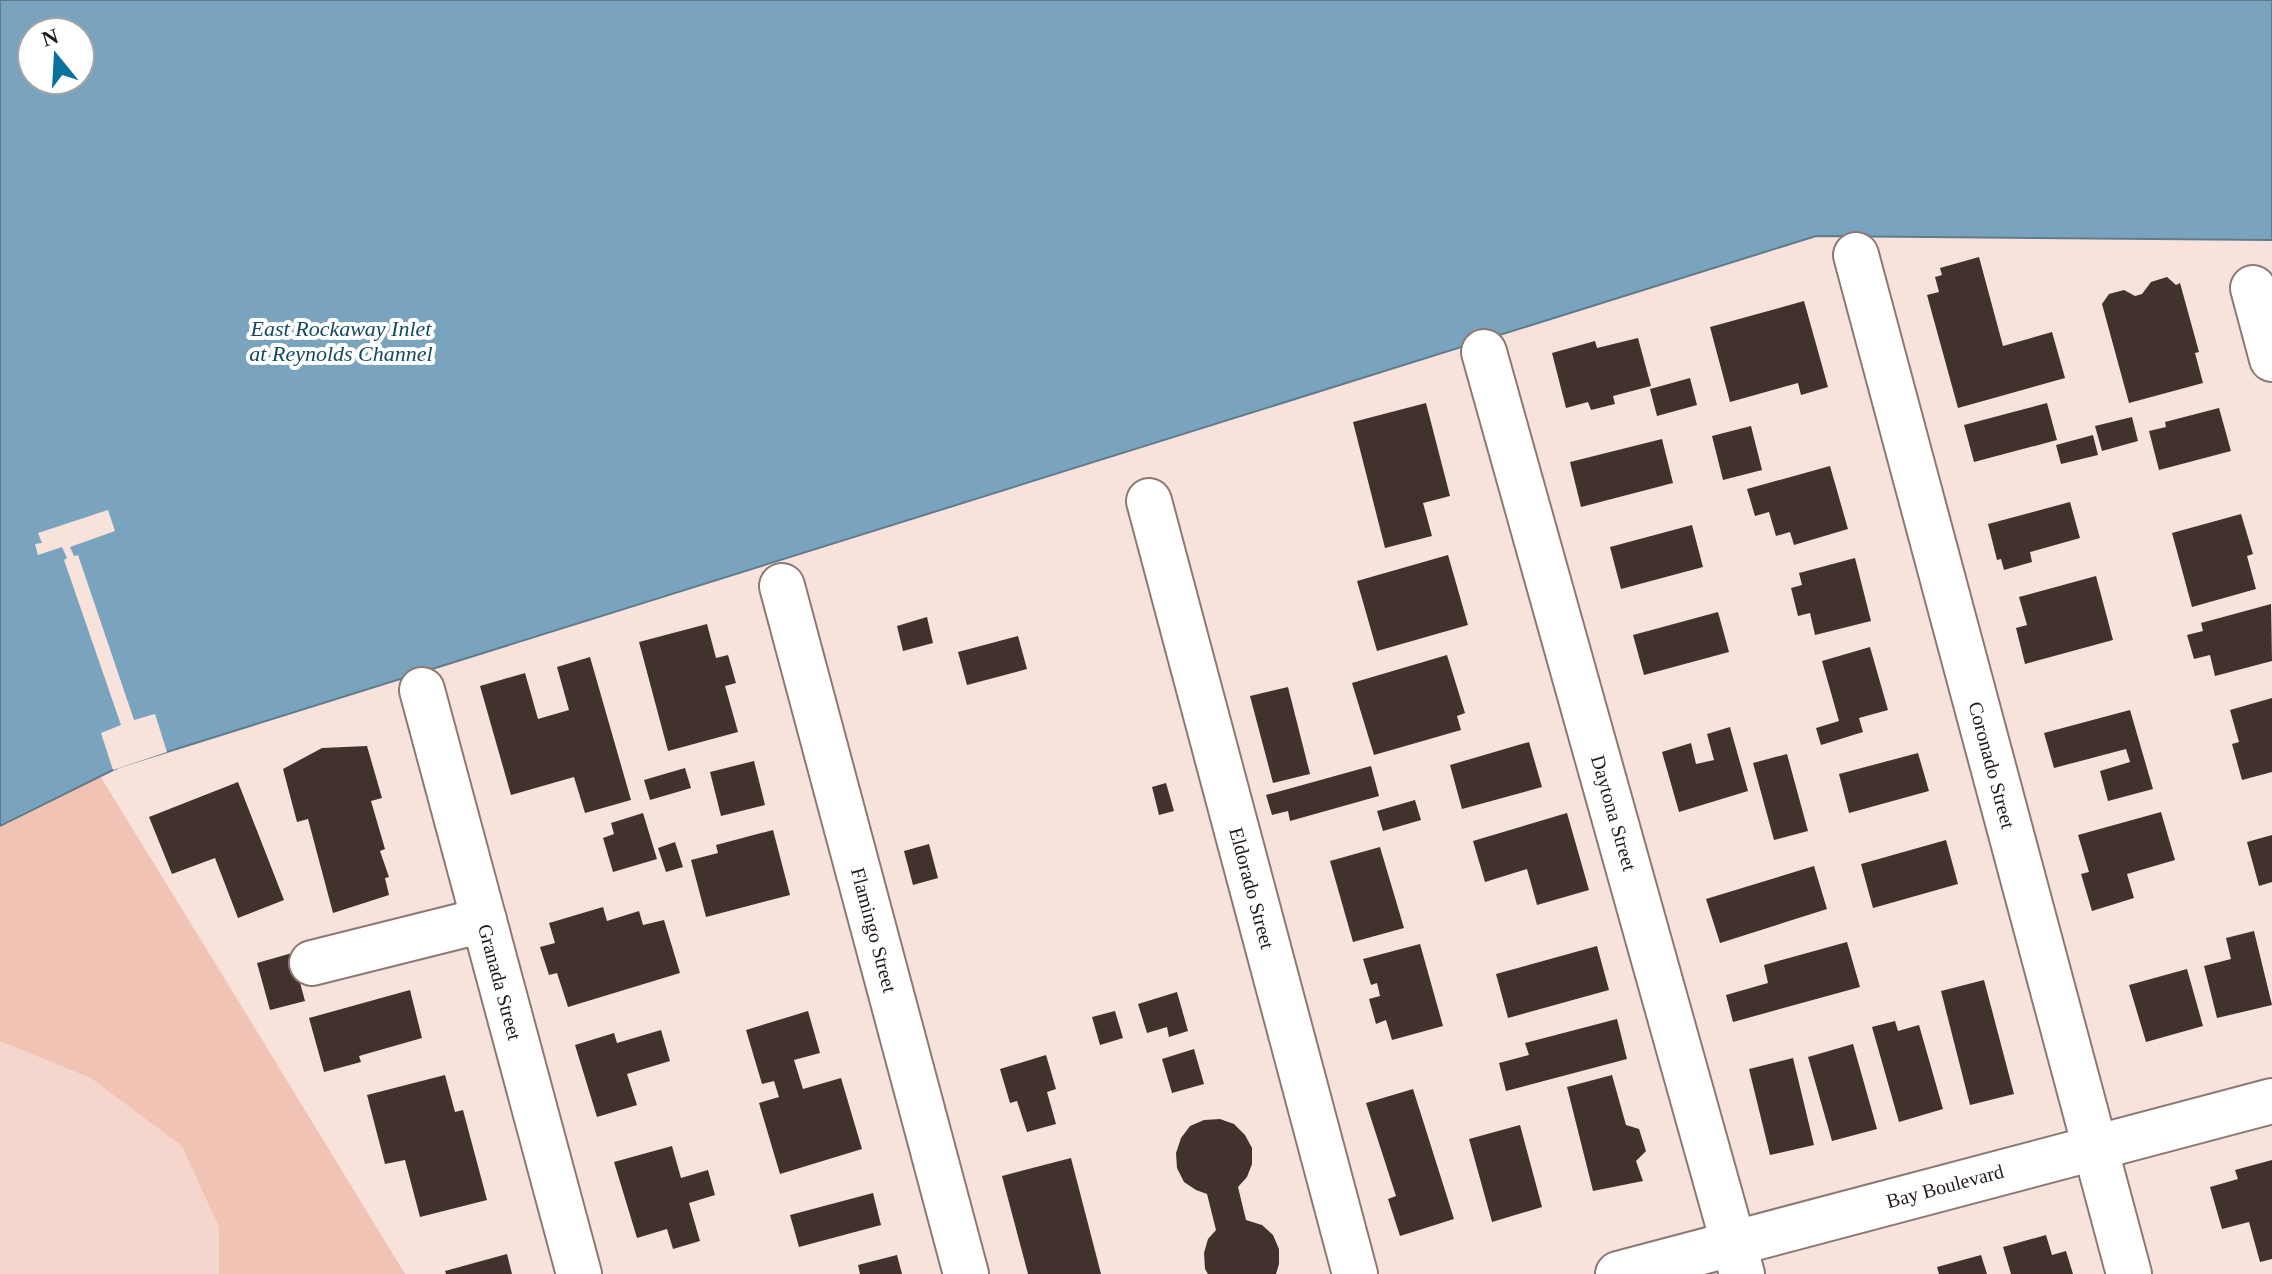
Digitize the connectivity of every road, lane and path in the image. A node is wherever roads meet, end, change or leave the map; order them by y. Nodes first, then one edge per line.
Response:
1 (1856, 255) dead end
2 (2253, 288) dead end
3 (1484, 352) dead end
4 (2272, 359) edge
5 (1149, 501) dead end
6 (782, 586) dead end
7 (422, 690) dead end
8 (484, 920) junction
9 (312, 963) dead end
10 (2272, 1101) edge
11 (2095, 1146) junction
12 (1738, 1258) edge
13 (579, 1274) edge
14 (966, 1274) edge
15 (1355, 1274) edge
16 (1618, 1274) edge
17 (2129, 1274) edge

1 - 11 street, Coronado Street
2 - 4 street
3 - 12 street, Daytona Street
5 - 15 street, Eldorado Street
6 - 14 street, Flamingo Street
7 - 8 street, Granada Street
8 - 9 street
8 - 13 street, Granada Street
10 - 11 street, Bay Boulevard
11 - 12 street, Bay Boulevard
11 - 17 street, Coronado Street
12 - 16 street, Bay Boulevard

